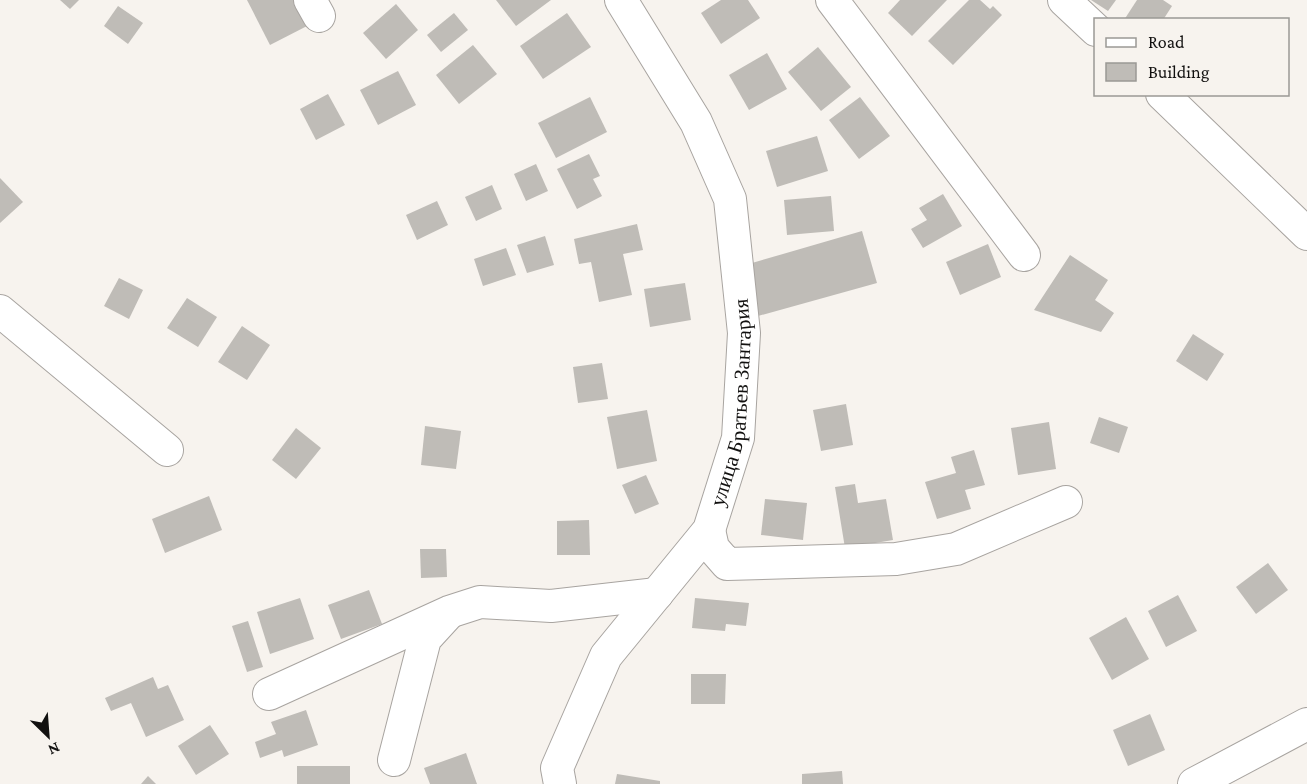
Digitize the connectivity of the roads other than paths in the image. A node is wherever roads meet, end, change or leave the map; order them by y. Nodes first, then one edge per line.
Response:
1 (621, 0) edge
2 (832, 0) edge
3 (1064, 0) edge
4 (1094, 29) edge
5 (1164, 96) edge
6 (1307, 234) edge
7 (1024, 255) dead end
8 (0, 311) edge
9 (167, 450) dead end
10 (1066, 502) dead end
11 (709, 530) junction
12 (657, 594) junction
13 (449, 612) junction
14 (269, 694) dead end
15 (1307, 724) edge
16 (394, 760) dead end
17 (561, 784) edge
18 (1194, 784) edge

1 - 11 street, улица Братьев Зантария
2 - 7 street
3 - 4 street
5 - 6 street
8 - 9 street
10 - 11 street
11 - 12 street, улица Братьев Зантария
12 - 13 street
12 - 17 street, улица Братьев Зантария
13 - 14 street
13 - 16 street
15 - 18 street

